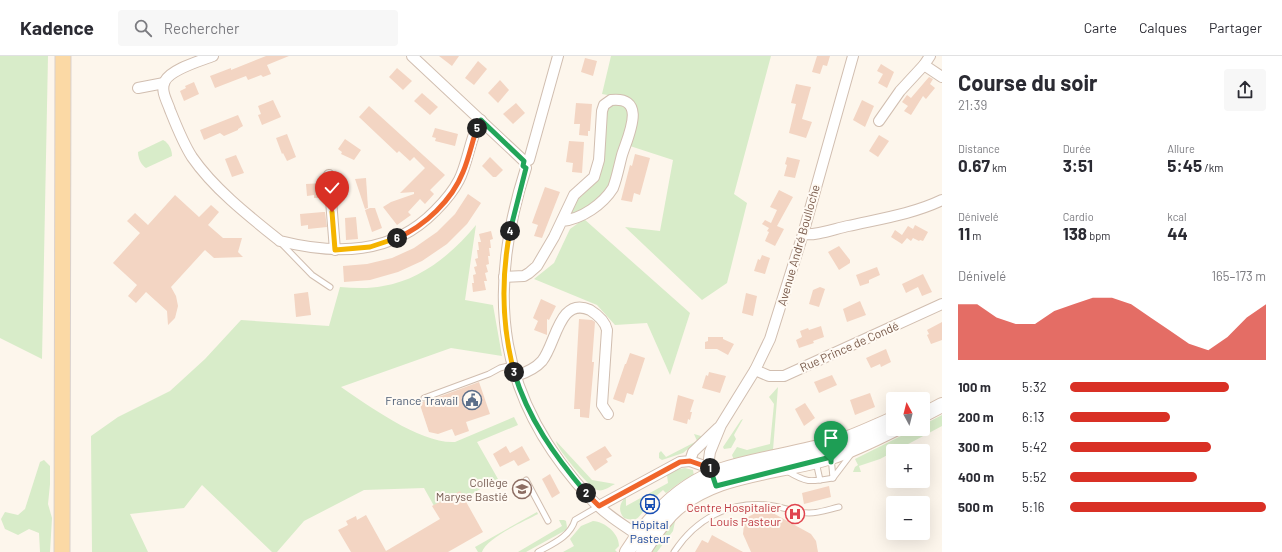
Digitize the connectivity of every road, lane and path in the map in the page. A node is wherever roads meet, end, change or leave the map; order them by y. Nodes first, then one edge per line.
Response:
1 (63, 56) edge
2 (213, 56) edge
3 (412, 56) edge
4 (558, 56) edge
5 (853, 56) edge
6 (930, 56) edge
7 (924, 65) junction
8 (942, 77) edge
9 (164, 83) junction
10 (138, 88) dead end
11 (481, 120) junction
12 (879, 121) dead end
13 (526, 163) junction
14 (329, 175) dead end
15 (942, 200) edge
16 (562, 221) junction
17 (803, 234) junction
18 (280, 241) junction
19 (335, 250) junction
20 (504, 278) junction
21 (330, 287) dead end
22 (942, 304) edge
23 (512, 365) junction
24 (755, 370) junction
25 (516, 376) junction
26 (942, 395) edge
27 (424, 398) dead end
28 (930, 401) edge
29 (942, 405) edge
30 (930, 411) edge
31 (608, 414) dead end
32 (721, 425) junction
33 (886, 425) edge
34 (886, 427) edge
35 (886, 427) edge
36 (856, 448) junction
37 (831, 457) junction
38 (690, 461) junction
39 (816, 461) junction
40 (782, 469) junction
41 (713, 476) junction
42 (833, 478) junction
43 (526, 480) dead end
44 (820, 480) junction
45 (599, 506) junction
46 (839, 507) dead end
47 (548, 521) dead end
48 (643, 543) edge
49 (62, 552) edge
50 (538, 552) edge
51 (627, 552) edge
52 (674, 552) edge

1 - 49 main road
2 - 9 street
3 - 11 street
4 - 13 street
5 - 17 street, Avenue André Boulloche
6 - 7 street
7 - 8 street
7 - 12 street
9 - 10 street
9 - 18 street
11 - 13 street
11 - 19 street
13 - 20 street
14 - 19 street
15 - 17 street
16 - 16 street
16 - 20 street
17 - 24 street, Avenue André Boulloche
18 - 19 street
18 - 21 lane
20 - 23 street
22 - 24 street, Rue Prince de Condé
23 - 25 street
23 - 27 lane
24 - 32 street, Avenue André Boulloche
25 - 31 street
25 - 45 street
26 - 28 main road
29 - 30 main road
32 - 38 street
32 - 41 street
33 - 41 main road
34 - 36 main road
35 - 39 lane
36 - 37 main road
36 - 42 lane
37 - 39 main road
37 - 42 lane
38 - 41 street
38 - 45 street
39 - 40 main road
39 - 44 lane
40 - 41 main road
40 - 44 lane
41 - 48 main road
42 - 44 lane
43 - 47 lane
45 - 48 street
45 - 50 lane
46 - 52 lane
48 - 51 main road

